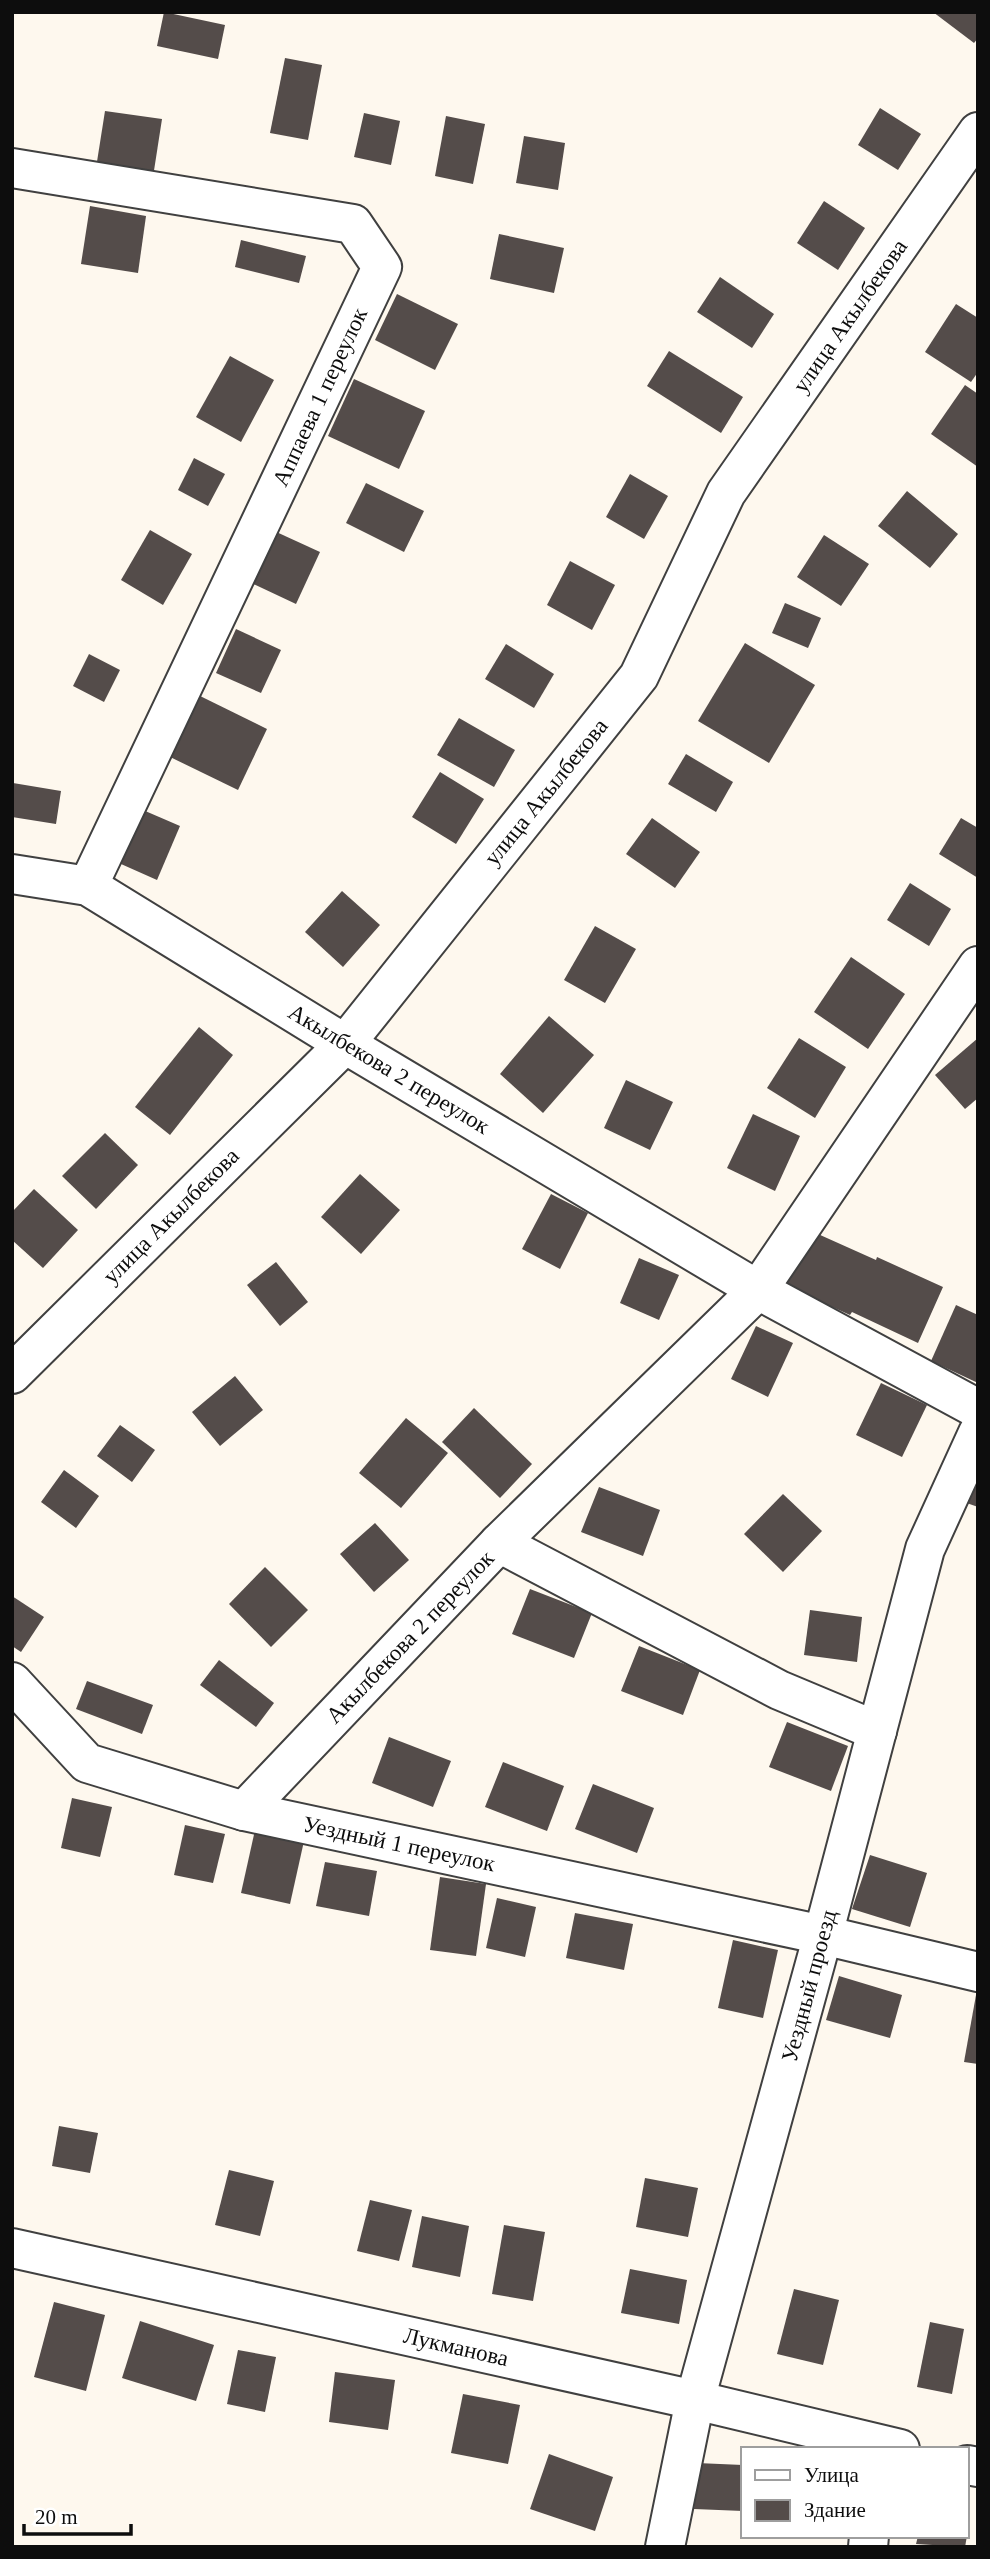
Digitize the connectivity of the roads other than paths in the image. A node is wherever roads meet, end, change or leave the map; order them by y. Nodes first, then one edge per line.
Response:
1 (978, 132) edge
2 (12, 168) edge
3 (12, 874) edge
4 (88, 886) junction
5 (978, 966) edge
6 (345, 1044) junction
7 (758, 1290) junction
8 (12, 1374) edge
9 (978, 1409) edge
10 (978, 1433) edge
11 (499, 1543) junction
12 (12, 1682) edge
13 (877, 1731) junction
14 (244, 1811) junction
15 (823, 1935) junction
16 (978, 1972) edge
17 (12, 2248) edge
18 (695, 2400) junction
19 (889, 2447) edge
20 (666, 2547) edge

1 - 6 street, улица Акылбекова
2 - 4 street, Аппаева 1 переулок
3 - 4 street, Акылбекова 2 переулок
4 - 6 street, Акылбекова 2 переулок
5 - 7 street, Акылбекова 2 переулок
6 - 7 street, Акылбекова 2 переулок
6 - 8 street, улица Акылбекова
7 - 9 street, Акылбекова 2 переулок
7 - 11 street, Акылбекова 2 переулок
10 - 13 street, Уездный проезд
11 - 13 street
11 - 14 street, Акылбекова 2 переулок
12 - 14 street, Уездный 1 переулок
13 - 15 street, Уездный проезд
14 - 15 street, Уездный 1 переулок
15 - 16 street, Уездный 1 переулок
15 - 18 street, Уездный проезд
17 - 18 street, Лукманова
18 - 19 street, Лукманова
18 - 20 street, Уездный проезд

